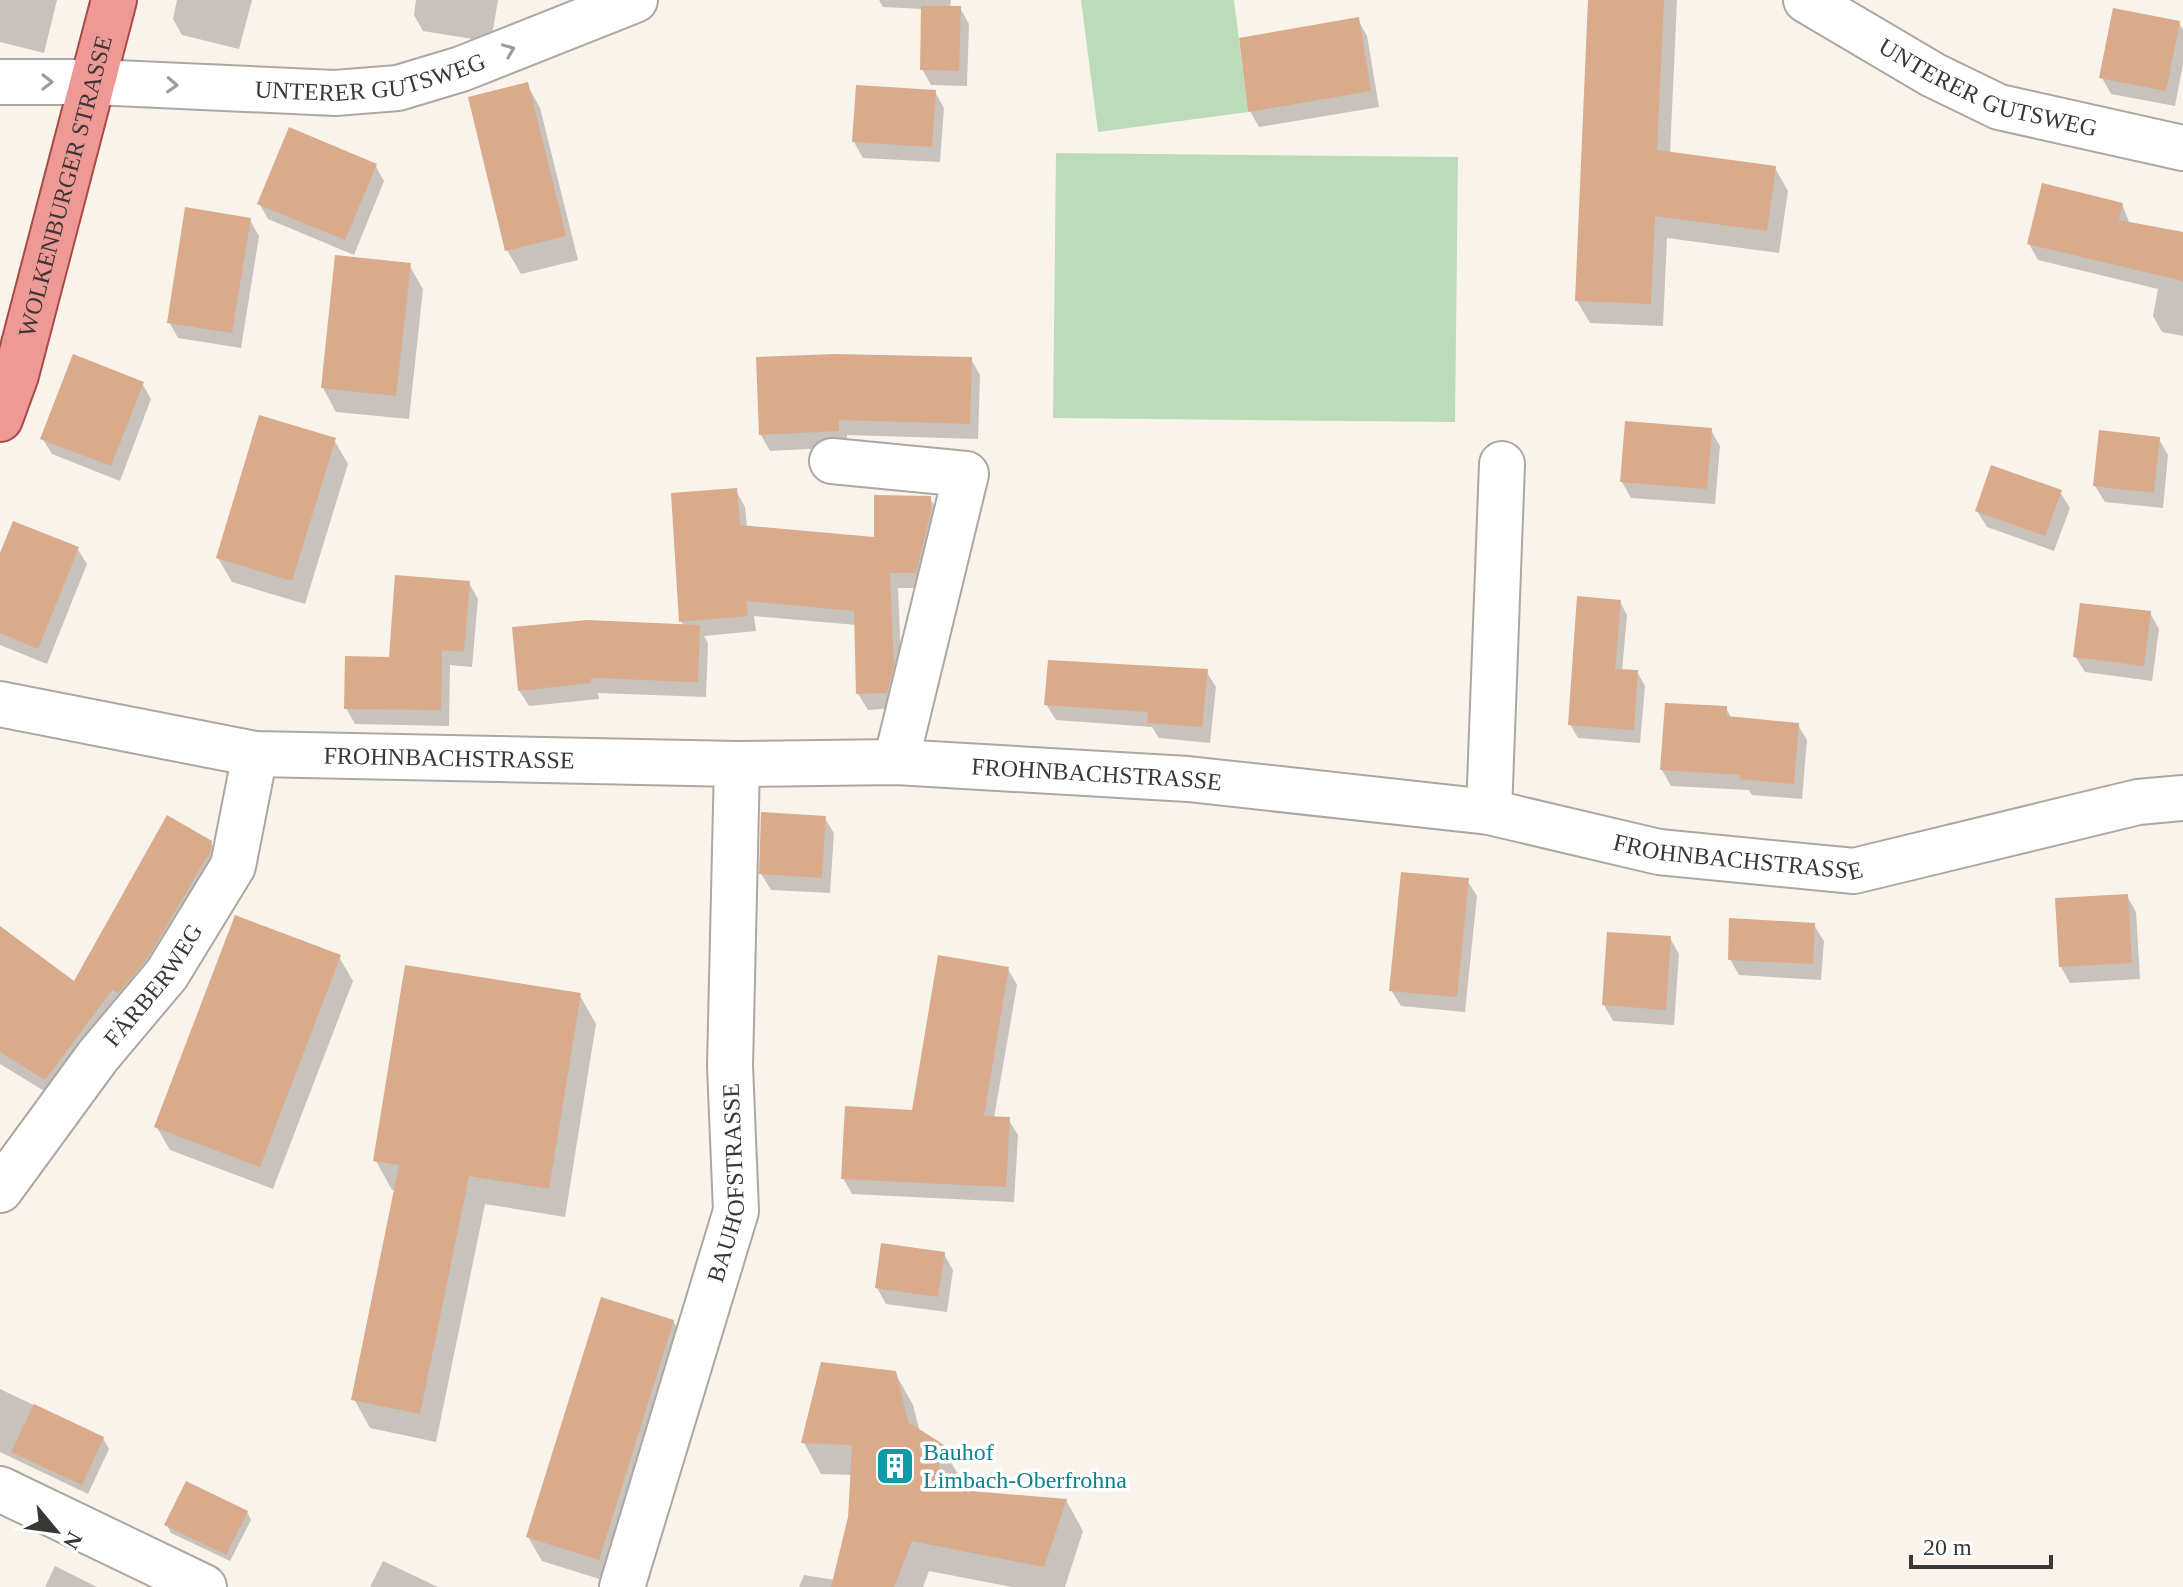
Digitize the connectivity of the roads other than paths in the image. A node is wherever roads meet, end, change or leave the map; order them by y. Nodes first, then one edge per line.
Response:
1 (114, 0) edge
2 (635, 0) edge
3 (1806, 0) edge
4 (0, 82) edge
5 (94, 82) junction
6 (2183, 148) edge
7 (0, 419) edge
8 (832, 461) dead end
9 (1502, 464) dead end
10 (0, 704) edge
11 (255, 754) junction
12 (896, 762) junction
13 (737, 764) junction
14 (2183, 798) edge
15 (1489, 812) junction
16 (0, 1190) edge
17 (0, 1489) edge
18 (204, 1587) edge
19 (622, 1587) edge

1 - 5 main road, WOLKENBURGER STRASSE
5 -> 2 street, UNTERER GUTSWEG
3 - 6 street, UNTERER GUTSWEG
4 -> 5 street, UNTERER GUTSWEG
5 - 7 main road, WOLKENBURGER STRASSE
8 - 12 street
9 - 15 street
10 - 11 street, FROHNBACHSTRASSE
11 - 13 street, FROHNBACHSTRASSE
11 - 16 street, FÄRBERWEG
12 - 13 street, FROHNBACHSTRASSE
12 - 15 street, FROHNBACHSTRASSE
13 - 19 street, BAUHOFSTRASSE
14 - 15 street, FROHNBACHSTRASSE
17 - 18 street

